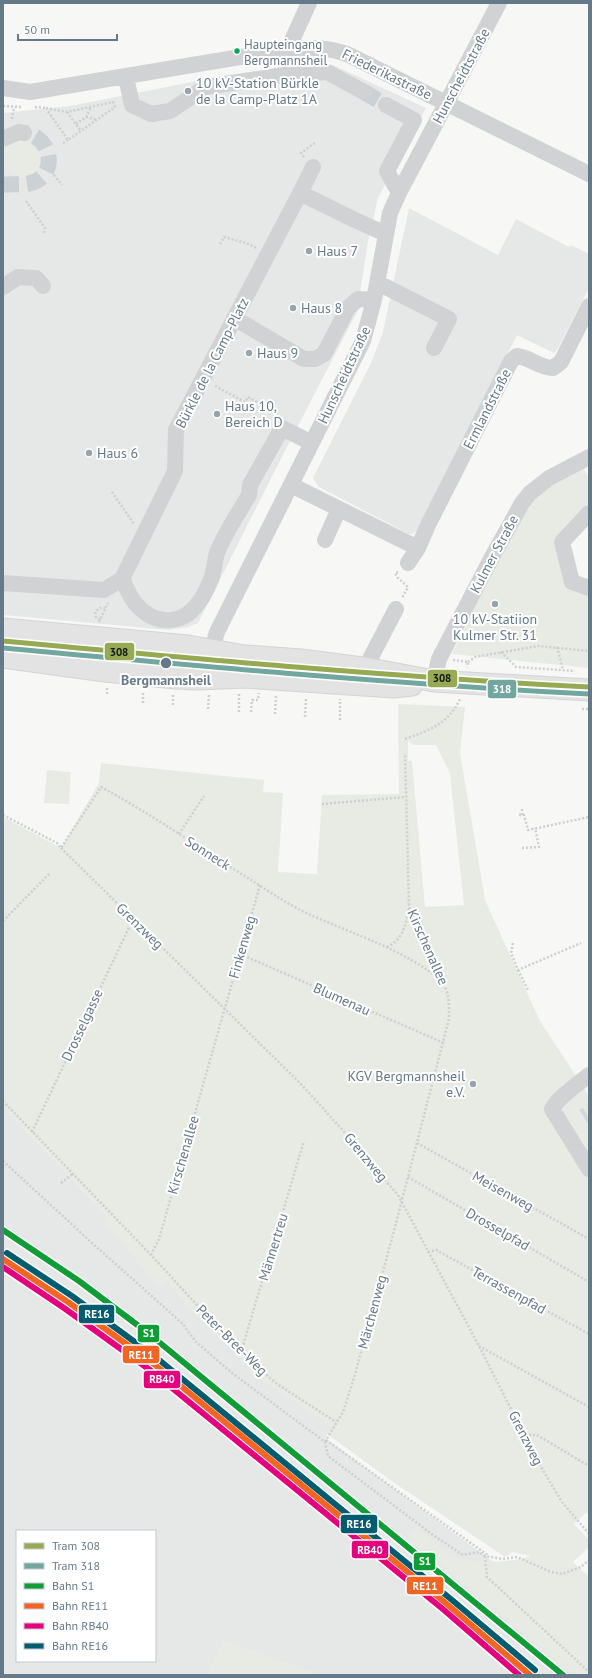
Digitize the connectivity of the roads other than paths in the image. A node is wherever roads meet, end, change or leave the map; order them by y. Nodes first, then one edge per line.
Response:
1 (498, 3) edge
2 (306, 9) edge
3 (288, 49) junction
4 (126, 77) junction
5 (3, 88) edge
6 (364, 92) tunnel mouth
7 (446, 103) junction
8 (386, 104) tunnel mouth
9 (24, 133) tunnel mouth
10 (3, 139) edge
11 (313, 167) dead end
12 (589, 174) edge
13 (300, 193) junction
14 (398, 193) junction
15 (386, 234) junction
16 (378, 283) junction
17 (43, 286) dead end
18 (3, 287) edge
19 (374, 300) junction
20 (589, 306) edge
21 (234, 318) junction
22 (434, 348) dead end
23 (312, 443) junction
24 (589, 457) edge
25 (291, 484) junction
26 (339, 509) junction
27 (589, 513) edge
28 (325, 540) dead end
29 (418, 548) junction
30 (408, 562) dead end
31 (122, 579) junction
32 (3, 583) edge
33 (589, 588) edge
34 (396, 610) road end
35 (3, 629) edge
36 (212, 650) junction
37 (3, 657) edge
38 (370, 677) junction
39 (434, 681) junction
40 (209, 687) junction
41 (587, 699) edge
42 (589, 1075) edge
43 (589, 1169) edge

1 - 7 street, Hunscheidtstraße
2 - 3 street
3 - 4 street, Friederikastraße
3 - 7 street, Friederikastraße
4 - 5 street, Friederikastraße
4 - 6 street
7 - 12 street, Friederikastraße
7 - 14 street, Hunscheidtstraße
8 - 14 street
9 - 10 street
11 - 13 street, Bürkle de la Camp-Platz
13 - 15 street
13 - 21 street, Bürkle de la Camp-Platz
14 - 15 street, Hunscheidtstraße
15 - 16 street, Hunscheidtstraße
16 - 19 street, Hunscheidtstraße
16 - 22 street
17 - 18 street
19 - 21 street
19 - 23 street, Hunscheidtstraße
20 - 29 street, Ermlandstraße
21 - 31 street, Bürkle de la Camp-Platz
23 - 25 street, Hunscheidtstraße
23 - 31 street
24 - 39 street, Kulmer Straße
25 - 26 street
25 - 36 street, Hunscheidtstraße
26 - 28 street
26 - 29 street
27 - 33 street
29 - 30 street, Ermlandstraße
31 - 32 street
34 - 38 street
35 - 36 main road
36 - 38 main road
36 - 40 street, Hunscheidtstraße
37 - 40 main road
38 - 39 main road
38 - 40 main road
39 - 41 main road
42 - 43 street

